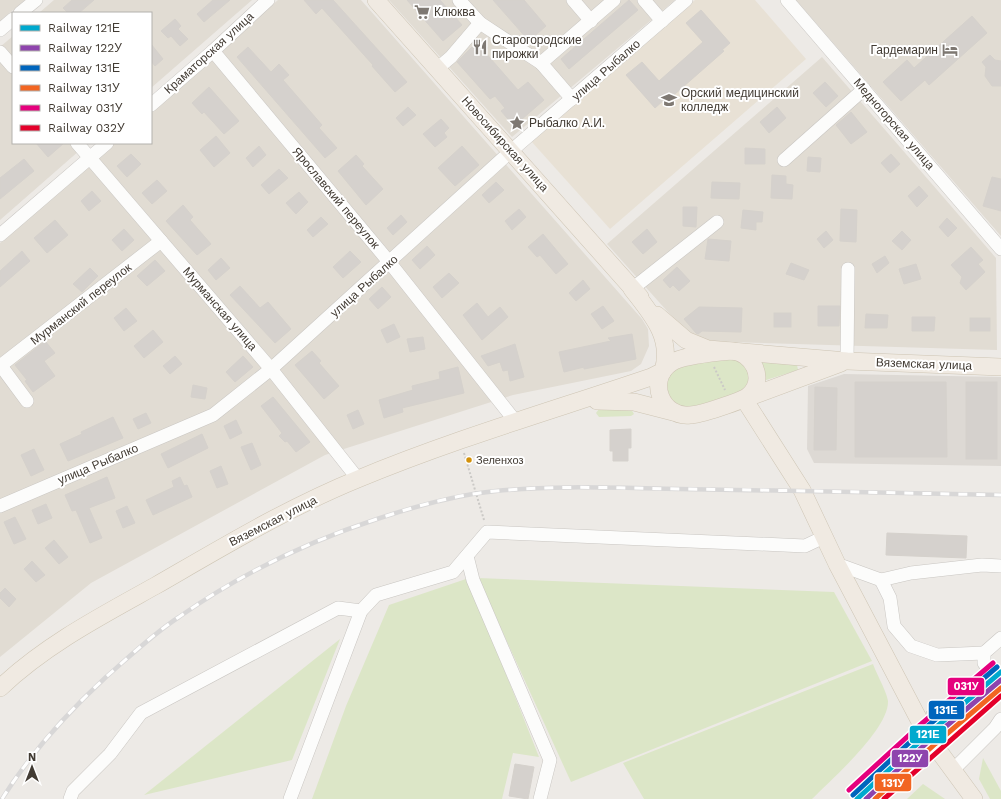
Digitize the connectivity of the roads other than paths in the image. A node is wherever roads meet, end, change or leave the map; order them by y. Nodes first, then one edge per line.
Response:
1 (36, 0) edge
2 (268, 0) edge
3 (376, 0) edge
4 (459, 0) edge
5 (573, 0) edge
6 (614, 0) edge
7 (644, 0) edge
8 (686, 0) edge
9 (787, 0) edge
10 (21, 12) edge
11 (12, 20) edge
12 (591, 21) junction
13 (662, 21) junction
14 (480, 23) junction
15 (0, 30) edge
16 (213, 51) junction
17 (0, 52) edge
18 (541, 63) junction
19 (12, 66) edge
20 (438, 68) junction
21 (864, 89) junction
22 (572, 99) junction
23 (152, 104) edge
24 (78, 144) edge
25 (106, 144) edge
26 (511, 151) junction
27 (90, 158) junction
28 (784, 160) dead end
29 (717, 222) dead end
30 (0, 235) edge
31 (161, 241) junction
32 (1001, 249) edge
33 (390, 263) junction
34 (848, 269) dead end
35 (632, 289) junction
36 (734, 351) junction
37 (847, 361) junction
38 (0, 366) edge
39 (1001, 367) edge
40 (272, 369) junction
41 (663, 370) junction
42 (744, 399) junction
43 (27, 401) dead end
44 (571, 404) junction
45 (675, 413) junction
46 (516, 422) junction
47 (358, 479) junction
48 (0, 506) edge
49 (824, 537) junction
50 (467, 556) junction
51 (837, 564) junction
52 (1001, 566) edge
53 (881, 580) junction
54 (361, 611) junction
55 (1001, 638) edge
56 (984, 653) junction
57 (1001, 686) edge
58 (0, 688) edge
59 (1001, 719) edge
60 (952, 772) junction
61 (70, 799) edge
62 (290, 799) edge
63 (540, 799) edge
64 (974, 799) edge

1 - 10 street
2 - 16 street, Краматорская улица
3 - 20 main road, Новосибирская улица
4 - 14 street
5 - 12 street
6 - 12 street
7 - 13 street
8 - 13 street, улица Рыбалко
9 - 21 street, Медногорская улица
11 - 15 street
12 - 18 street
13 - 22 street, улица Рыбалко
14 - 18 street
14 - 20 street
16 - 23 street, Краматорская улица
16 - 33 street, Ярославский переулок
17 - 19 street
18 - 22 street
20 - 26 main road, Новосибирская улица
21 - 28 street
21 - 32 street, Медногорская улица
22 - 26 street, улица Рыбалко
24 - 27 street, Мурманская улица
25 - 27 street
26 - 33 street, улица Рыбалко
26 - 35 main road, Новосибирская улица
27 - 30 street
27 - 31 street, Мурманская улица
29 - 35 street
31 - 38 street, Мурманский переулок
31 - 40 street, Мурманская улица
33 - 40 street, улица Рыбалко
33 - 46 street, Ярославский переулок
34 - 37 street
35 - 36 main road
35 - 41 main road
36 - 37 main road, Вяземская улица
36 - 41 main road
36 - 42 main road
37 - 39 main road, Вяземская улица
37 - 42 main road
38 - 43 street, Мурманский переулок
40 - 47 street, Мурманская улица
40 - 48 street, улица Рыбалко
41 - 44 main road
41 - 45 main road
42 - 45 main road
42 - 49 main road
44 - 45 main road
44 - 46 main road, Вяземская улица
46 - 47 main road, Вяземская улица
47 - 58 main road, Вяземская улица
49 - 50 street
49 - 51 main road
50 - 54 street
50 - 63 street
51 - 53 street
51 - 60 main road
52 - 53 street
53 - 56 street
54 - 61 street
54 - 62 street
55 - 56 street
56 - 57 street
59 - 60 street
60 - 64 main road

